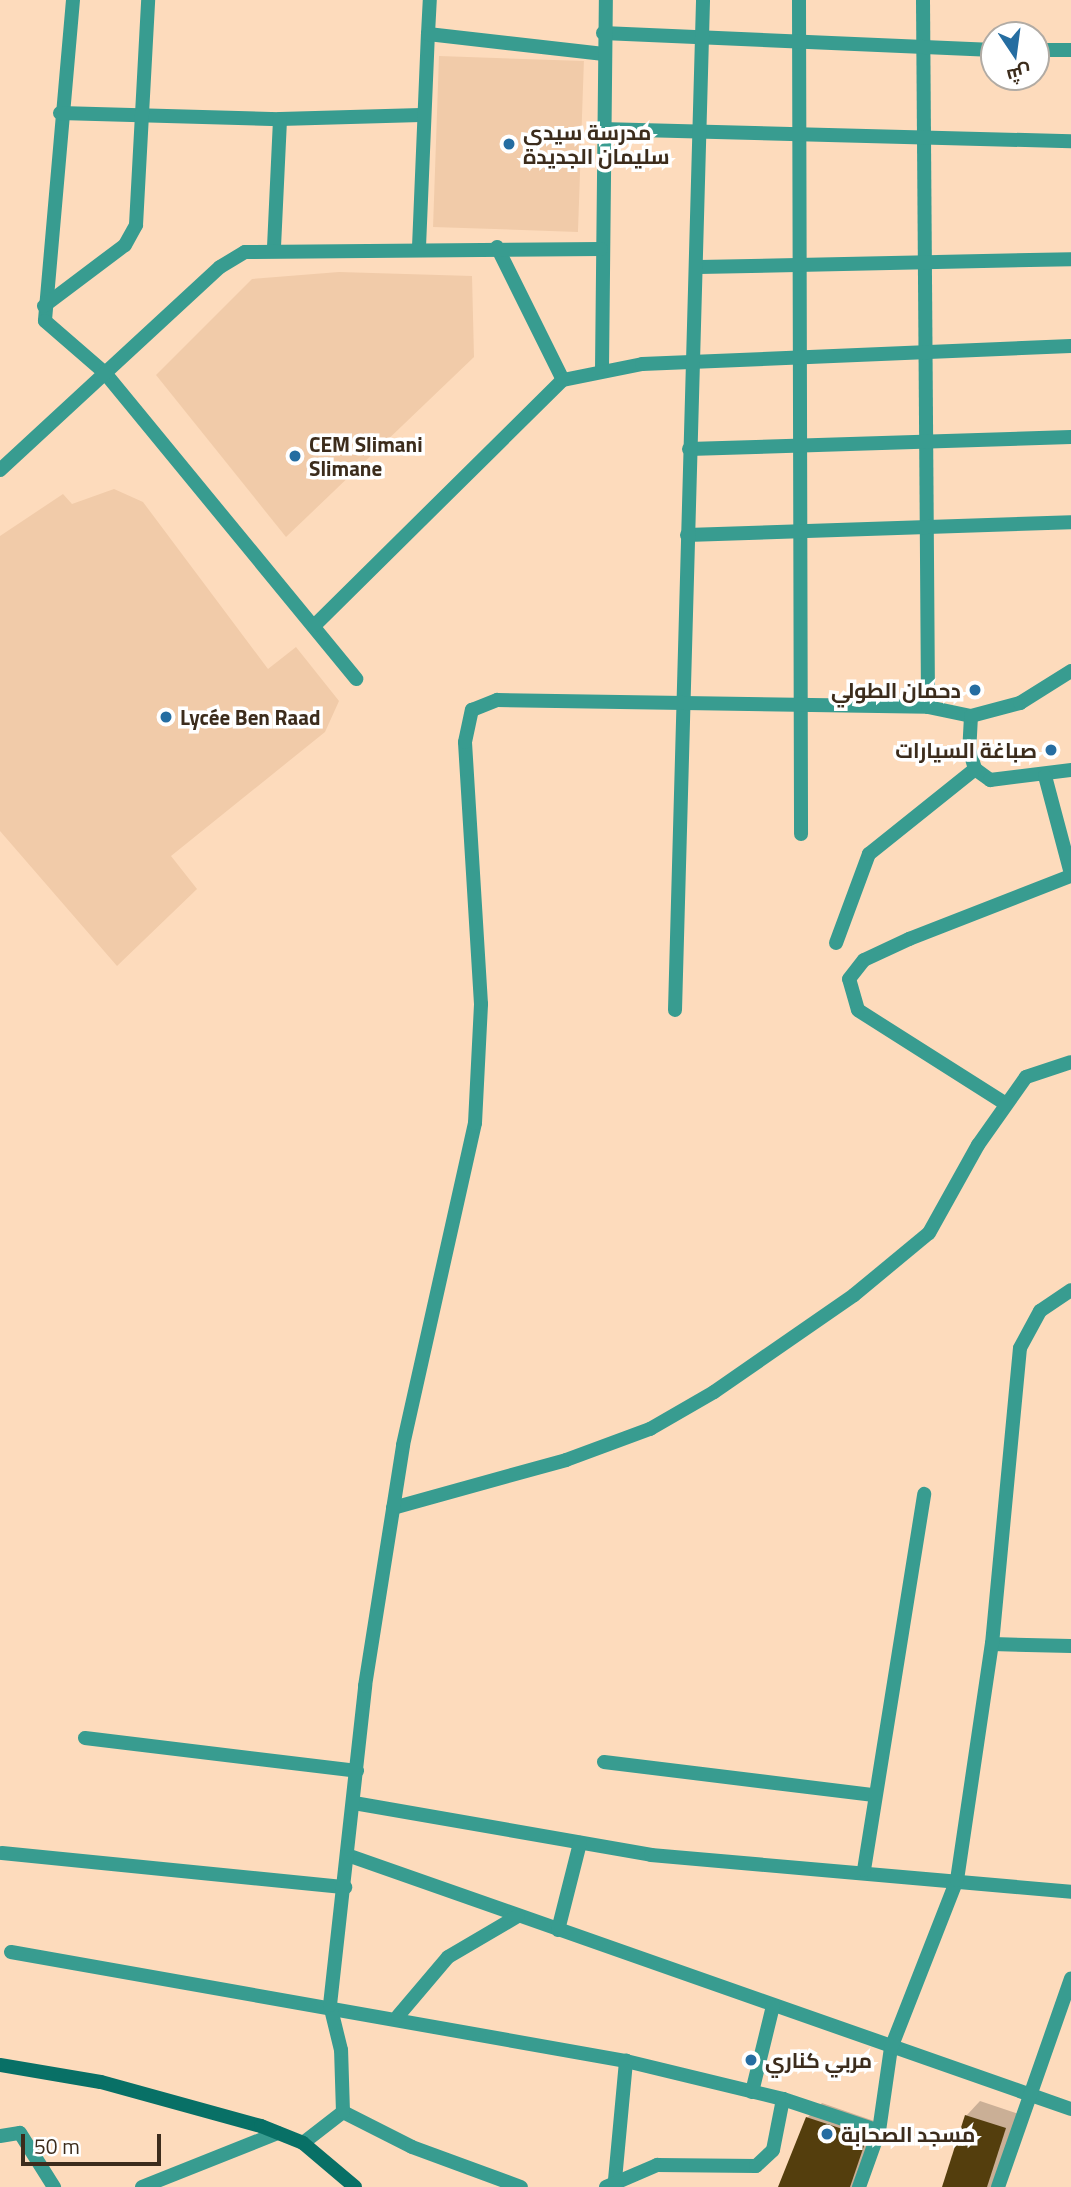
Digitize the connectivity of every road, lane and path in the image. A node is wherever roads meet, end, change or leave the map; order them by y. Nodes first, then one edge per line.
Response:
1 (73, 0) edge
2 (148, 0) edge
3 (430, 0) edge
4 (606, 0) edge
5 (703, 0) edge
6 (799, 0) edge
7 (923, 0) edge
8 (603, 33) junction
9 (428, 34) junction
10 (702, 41) junction
11 (801, 44) junction
12 (980, 50) edge
13 (1050, 50) edge
14 (1071, 50) edge
15 (924, 51) junction
16 (604, 54) junction
17 (143, 112) junction
18 (60, 113) junction
19 (421, 115) junction
20 (279, 119) junction
21 (601, 128) junction
22 (700, 128) junction
23 (801, 131) junction
24 (926, 132) junction
25 (1071, 141) edge
26 (274, 247) junction
27 (419, 247) junction
28 (497, 247) junction
29 (601, 249) junction
30 (1071, 258) edge
31 (924, 266) junction
32 (699, 267) junction
33 (798, 267) junction
34 (44, 306) junction
35 (1071, 346) edge
36 (925, 356) junction
37 (695, 360) junction
38 (800, 360) junction
39 (602, 369) junction
40 (105, 373) junction
41 (563, 380) junction
42 (1071, 437) edge
43 (923, 445) junction
44 (797, 447) junction
45 (689, 449) junction
46 (0, 470) edge
47 (1071, 522) edge
48 (927, 530) junction
49 (687, 535) junction
50 (796, 535) junction
51 (314, 625) junction
52 (1071, 671) edge
53 (356, 679) dead end
54 (798, 705) junction
55 (688, 706) junction
56 (928, 708) junction
57 (971, 716) junction
58 (975, 769) junction
59 (1071, 770) edge
60 (1045, 776) junction
61 (801, 834) dead end
62 (1071, 875) edge
63 (836, 943) dead end
64 (675, 1010) dead end
65 (1071, 1062) edge
66 (1006, 1104) junction
67 (1071, 1290) edge
68 (924, 1494) dead end
69 (393, 1508) junction
70 (992, 1644) junction
71 (1071, 1646) edge
72 (85, 1738) dead end
73 (604, 1762) dead end
74 (357, 1771) junction
75 (872, 1795) junction
76 (354, 1803) junction
77 (580, 1843) junction
78 (2, 1853) dead end
79 (350, 1856) junction
80 (864, 1870) junction
81 (957, 1880) junction
82 (345, 1887) junction
83 (1071, 1892) edge
84 (518, 1916) junction
85 (558, 1930) junction
86 (11, 1952) dead end
87 (1071, 1978) edge
88 (330, 2005) junction
89 (772, 2006) junction
90 (398, 2016) junction
91 (891, 2048) junction
92 (626, 2061) junction
93 (0, 2065) edge
94 (752, 2092) junction
95 (1031, 2094) junction
96 (783, 2099) junction
97 (1071, 2109) edge
98 (343, 2112) junction
99 (878, 2131) junction
100 (278, 2133) junction
101 (0, 2136) edge
102 (303, 2143) junction
103 (611, 2184) edge
104 (54, 2187) edge
105 (142, 2187) edge
106 (355, 2187) edge
107 (521, 2187) edge
108 (859, 2187) edge
109 (998, 2187) edge

1 - 18 street
2 - 17 street
3 - 9 street
4 - 8 street
5 - 10 street
6 - 11 street
7 - 15 street
8 - 10 street
8 - 16 street
9 - 16 street
9 - 19 street
10 - 11 street
10 - 22 street
11 - 15 street
11 - 23 street
12 - 15 street
13 - 14 street
15 - 24 street
16 - 21 street
17 - 18 street
17 - 20 street
17 - 34 street
18 - 34 street
19 - 20 street
19 - 27 street
20 - 26 street
21 - 22 street
21 - 29 street
22 - 23 street
22 - 32 street
23 - 24 street
23 - 33 street
24 - 25 street
24 - 31 street
26 - 27 street
26 - 40 street
27 - 28 street
28 - 29 street
28 - 41 street
29 - 39 street
30 - 31 street
31 - 33 street
31 - 36 street
32 - 33 street
32 - 37 street
33 - 38 street
34 - 40 street
35 - 36 street
36 - 38 street
36 - 43 street
37 - 38 street
37 - 39 street
37 - 45 street
38 - 44 street
39 - 41 street
40 - 46 street
40 - 51 street
41 - 51 street
42 - 43 street
43 - 44 street
43 - 48 street
44 - 45 street
44 - 50 street
45 - 49 street
47 - 48 street
48 - 50 street
48 - 56 street
49 - 50 street
49 - 55 street
50 - 54 street
51 - 53 street
52 - 57 street
54 - 55 street
54 - 56 street
54 - 61 street
55 - 64 street
55 - 69 street
56 - 57 street
57 - 58 street
58 - 60 street
58 - 63 street
59 - 60 street
60 - 62 street
62 - 66 street
65 - 66 street
66 - 69 street
67 - 70 street
68 - 75 street
69 - 74 street
70 - 71 street
70 - 81 street
72 - 74 street
73 - 75 street
74 - 76 street
75 - 80 street
76 - 77 street
76 - 79 street
77 - 80 street
77 - 85 street
78 - 82 street
79 - 82 street
79 - 84 street
80 - 81 street
81 - 83 street
81 - 91 street
82 - 88 street
84 - 85 street
84 - 90 street
85 - 89 street
86 - 88 street
87 - 95 street
88 - 90 street
88 - 98 street
89 - 91 street
89 - 94 street
90 - 92 street
91 - 95 street
91 - 99 street
92 - 94 street
92 - 103 street
93 - 100 main road
94 - 96 street
95 - 97 street
95 - 109 street
96 - 99 street
96 - 103 street
98 - 102 street
98 - 107 street
99 - 108 street
100 - 102 main road
100 - 105 street
101 - 104 street
102 - 106 main road

